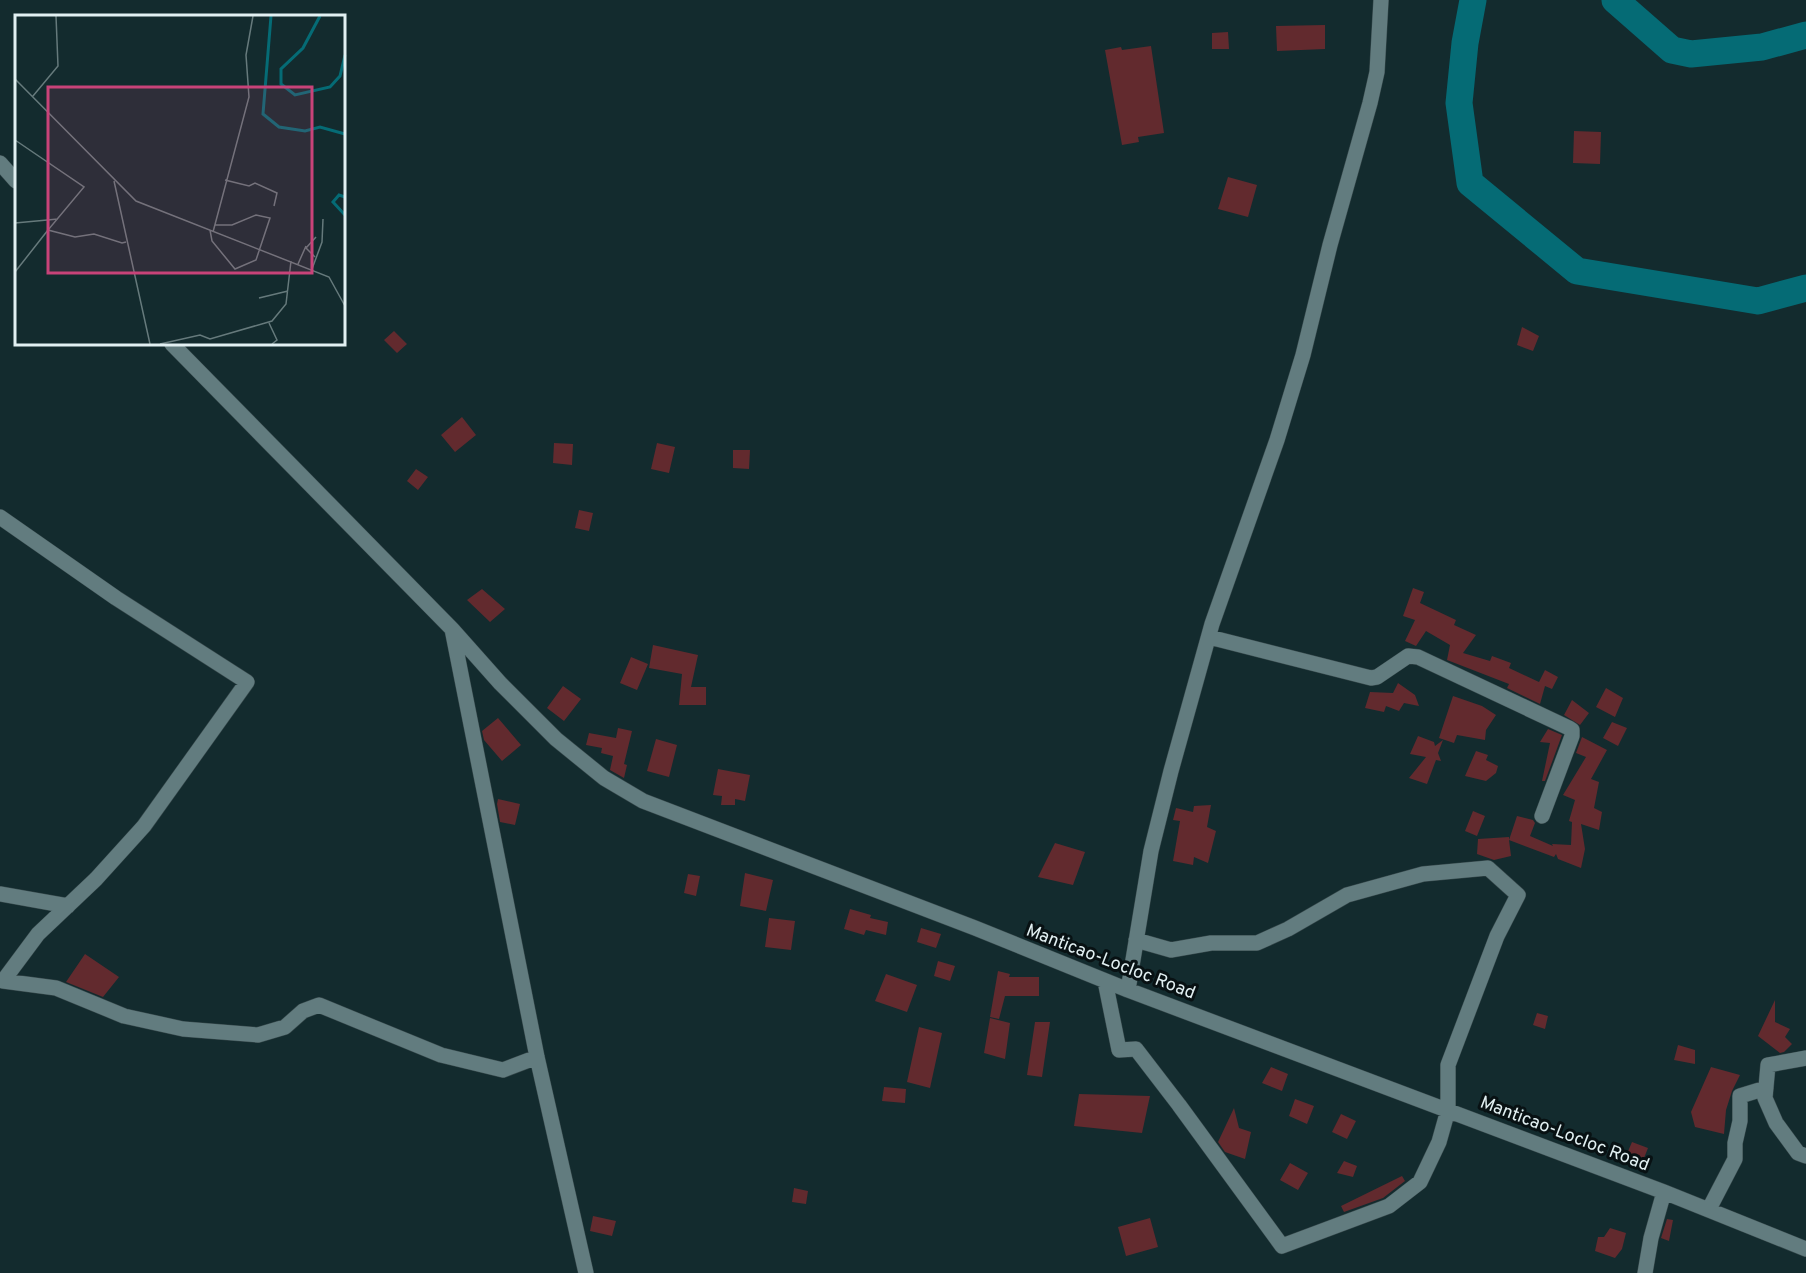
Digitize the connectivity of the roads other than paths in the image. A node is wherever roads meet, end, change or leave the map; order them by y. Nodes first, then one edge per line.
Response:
1 (1381, 0) edge
2 (0, 164) edge
3 (15, 180) edge
4 (173, 345) edge
5 (0, 517) edge
6 (452, 629) junction
7 (1209, 637) junction
8 (1542, 816) dead end
9 (0, 894) edge
10 (68, 906) junction
11 (1136, 940) junction
12 (1105, 981) junction
13 (2, 983) edge
14 (1128, 990) junction
15 (537, 1057) junction
16 (1806, 1058) edge
17 (1766, 1088) junction
18 (1448, 1110) junction
19 (1806, 1156) edge
20 (1664, 1192) junction
21 (1709, 1209) junction
22 (1806, 1247) edge
23 (586, 1273) edge
24 (1646, 1273) edge

1 - 7 street
2 - 3 street
4 - 6 street, Manticao-Locloc Road
5 - 10 street
6 - 12 street, Manticao-Locloc Road
6 - 15 street
7 - 8 street
7 - 11 street
9 - 10 street
10 - 13 street
11 - 14 street
11 - 18 street
12 - 14 street, Manticao-Locloc Road
12 - 18 street
13 - 15 street
14 - 18 street, Manticao-Locloc Road
15 - 23 street
16 - 17 street
17 - 19 street
17 - 21 street
18 - 20 street, Manticao-Locloc Road
20 - 21 street, Manticao-Locloc Road
20 - 24 street
21 - 22 street, Manticao-Locloc Road

